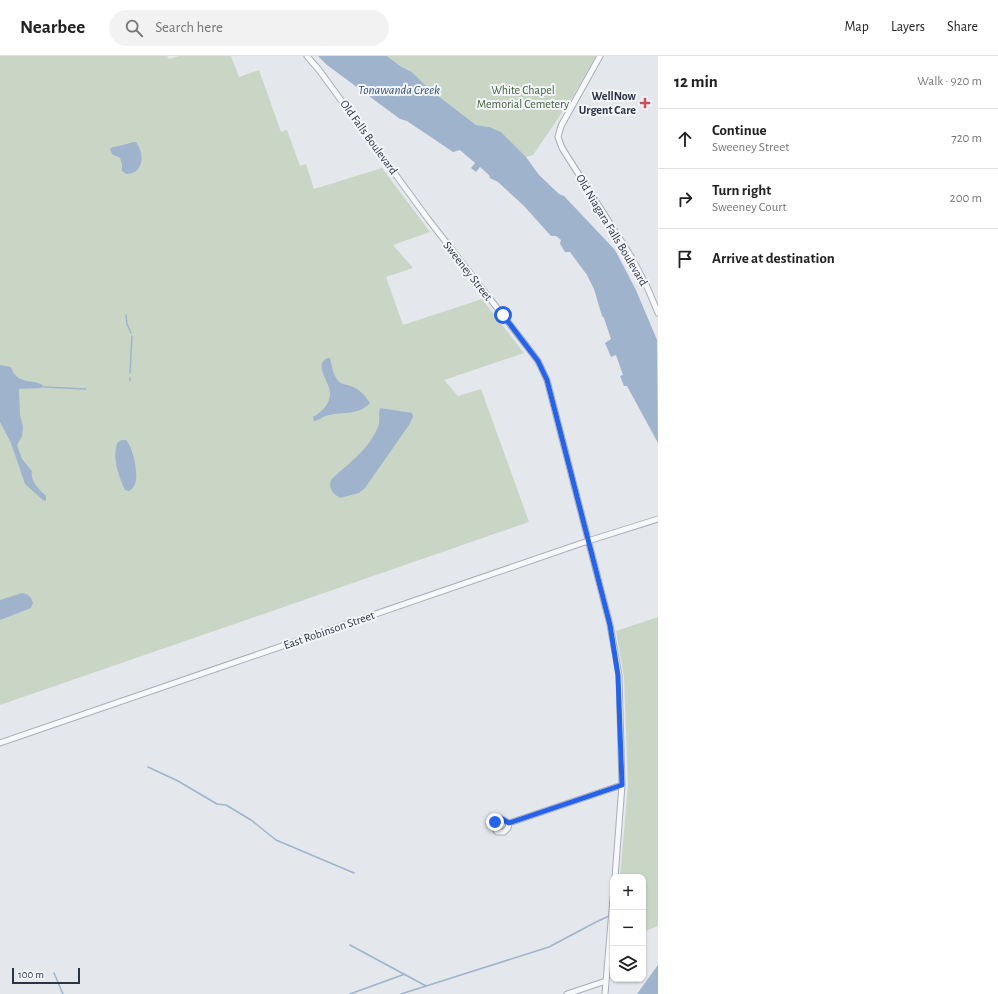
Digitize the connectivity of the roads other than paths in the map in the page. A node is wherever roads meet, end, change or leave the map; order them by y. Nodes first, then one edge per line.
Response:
1 (307, 56) edge
2 (600, 56) edge
3 (428, 219) joint
4 (658, 313) edge
5 (658, 519) edge
6 (588, 541) junction
7 (0, 743) edge
8 (622, 785) junction
9 (509, 823) dead end
10 (615, 874) edge
11 (612, 910) edge
12 (606, 981) junction
13 (567, 994) edge
14 (605, 994) edge

1 - 3 street, Old Falls Boulevard
2 - 4 street, Old Niagara Falls Boulevard
3 - 6 street, Sweeney Street
5 - 6 street, East Robinson Street
6 - 7 street, East Robinson Street
6 - 8 street, Sweeney Street
8 - 9 street
8 - 10 street, Sweeney Street
11 - 12 street
12 - 13 street
12 - 14 street

